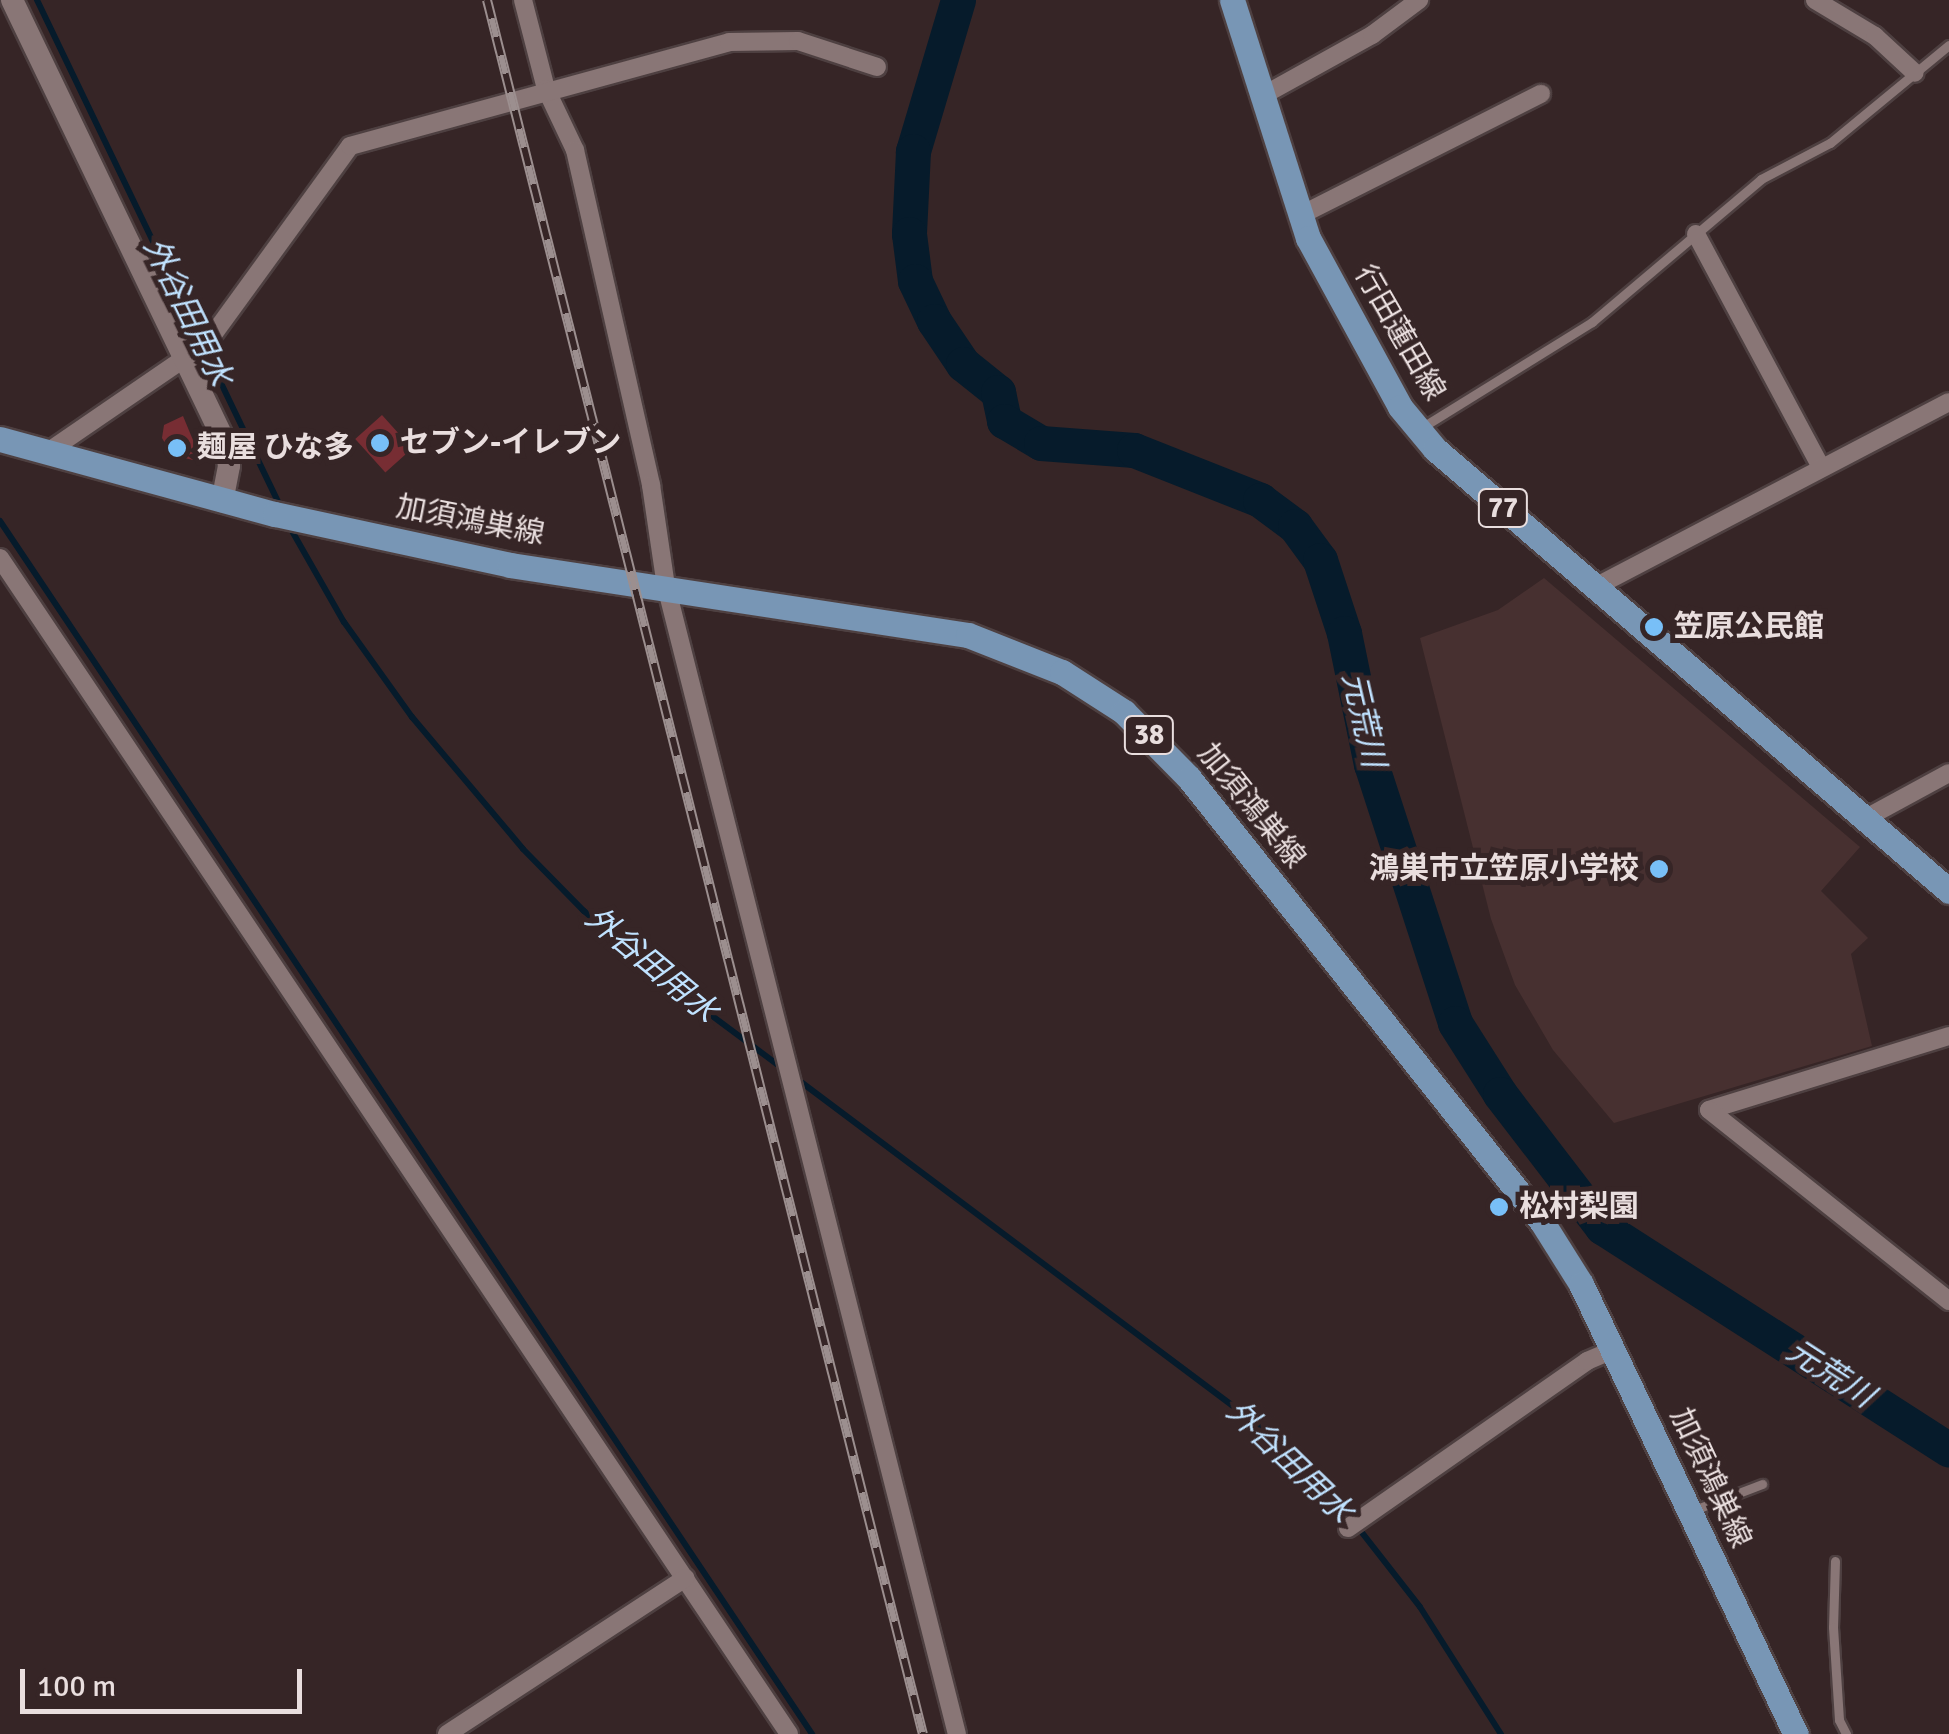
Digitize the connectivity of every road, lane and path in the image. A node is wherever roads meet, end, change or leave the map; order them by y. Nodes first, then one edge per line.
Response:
1 (12, 0) edge
2 (523, 0) edge
3 (1232, 0) edge
4 (1419, 0) edge
5 (1814, 0) edge
6 (1949, 45) edge
7 (877, 67) dead end
8 (1915, 73) junction
9 (546, 89) junction
10 (1541, 94) dead end
11 (1262, 96) junction
12 (1301, 215) junction
13 (1696, 234) junction
14 (186, 362) junction
15 (1949, 402) edge
16 (1419, 430) junction
17 (0, 439) edge
18 (49, 451) junction
19 (1821, 467) junction
20 (222, 501) junction
21 (0, 558) edge
22 (666, 586) junction
23 (1595, 587) junction
24 (1949, 773) edge
25 (1866, 818) junction
26 (1949, 892) edge
27 (1949, 1036) edge
28 (1949, 1301) edge
29 (1613, 1350) junction
30 (1762, 1484) dead end
31 (1690, 1511) junction
32 (1348, 1528) dead end
33 (1834, 1561) dead end
34 (684, 1578) junction
35 (447, 1734) edge
36 (789, 1734) edge
37 (957, 1734) edge
38 (1796, 1734) edge
39 (1846, 1734) edge

1 - 14 street
2 - 9 street
3 - 11 main road, 行田蓮田線 / 77
4 - 11 street
5 - 8 street
6 - 8 lane
7 - 9 street
8 - 13 lane
9 - 14 street
9 - 22 street
10 - 12 street
11 - 12 main road, 行田蓮田線 / 77
12 - 16 main road, 行田蓮田線 / 77
13 - 16 lane
13 - 19 street
14 - 18 street
14 - 20 street
15 - 19 street
16 - 23 main road, 行田蓮田線 / 77
17 - 18 main road, 加須鴻巣線 / 38
18 - 20 main road, 加須鴻巣線 / 38
19 - 23 street
20 - 22 main road, 加須鴻巣線 / 38
21 - 34 street
22 - 29 main road, 加須鴻巣線 / 38
22 - 37 street
23 - 25 main road, 行田蓮田線 / 77
24 - 25 street
25 - 26 main road, 行田蓮田線 / 77
27 - 28 street
29 - 31 main road, 加須鴻巣線 / 38
29 - 32 street
30 - 31 lane
31 - 38 main road, 加須鴻巣線 / 38
33 - 39 lane
34 - 35 street
34 - 36 street

